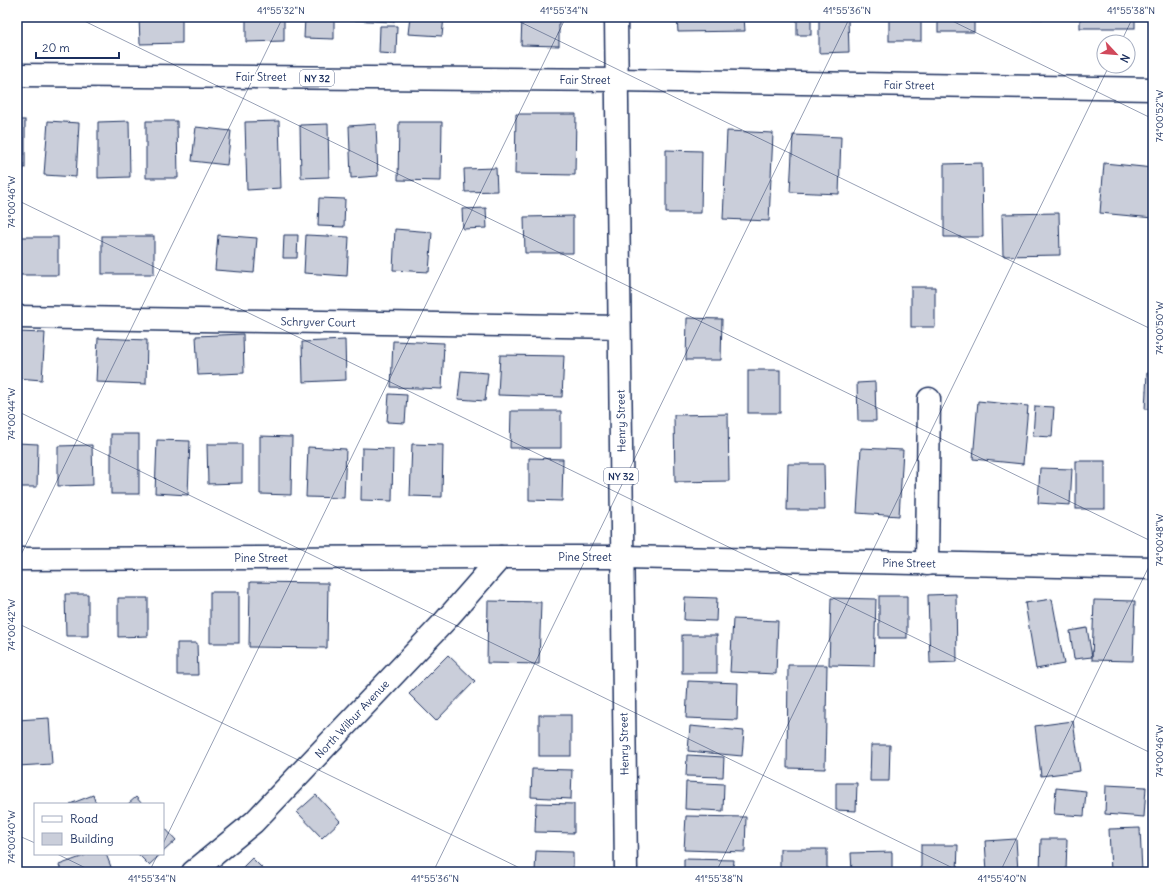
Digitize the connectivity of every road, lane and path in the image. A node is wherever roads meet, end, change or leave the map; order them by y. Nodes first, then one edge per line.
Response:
1 (616, 17) edge
2 (17, 76) edge
3 (617, 80) junction
4 (1153, 89) edge
5 (17, 317) edge
6 (620, 327) junction
7 (929, 399) dead end
8 (501, 557) junction
9 (622, 557) junction
10 (17, 559) edge
11 (927, 564) junction
12 (1153, 568) edge
13 (193, 872) edge
14 (626, 872) edge

1 - 3 street, Henry Street / NY 32
2 - 3 street, Fair Street / NY 32
3 - 4 street, Fair Street
3 - 6 street, Henry Street / NY 32
5 - 6 street, Schryver Court
6 - 9 street, Henry Street / NY 32
7 - 11 street
8 - 9 street, Pine Street
8 - 10 street, Pine Street
8 - 13 street, North Wilbur Avenue
9 - 11 street, Pine Street
9 - 14 street, Henry Street / NY 32
11 - 12 street, Pine Street

